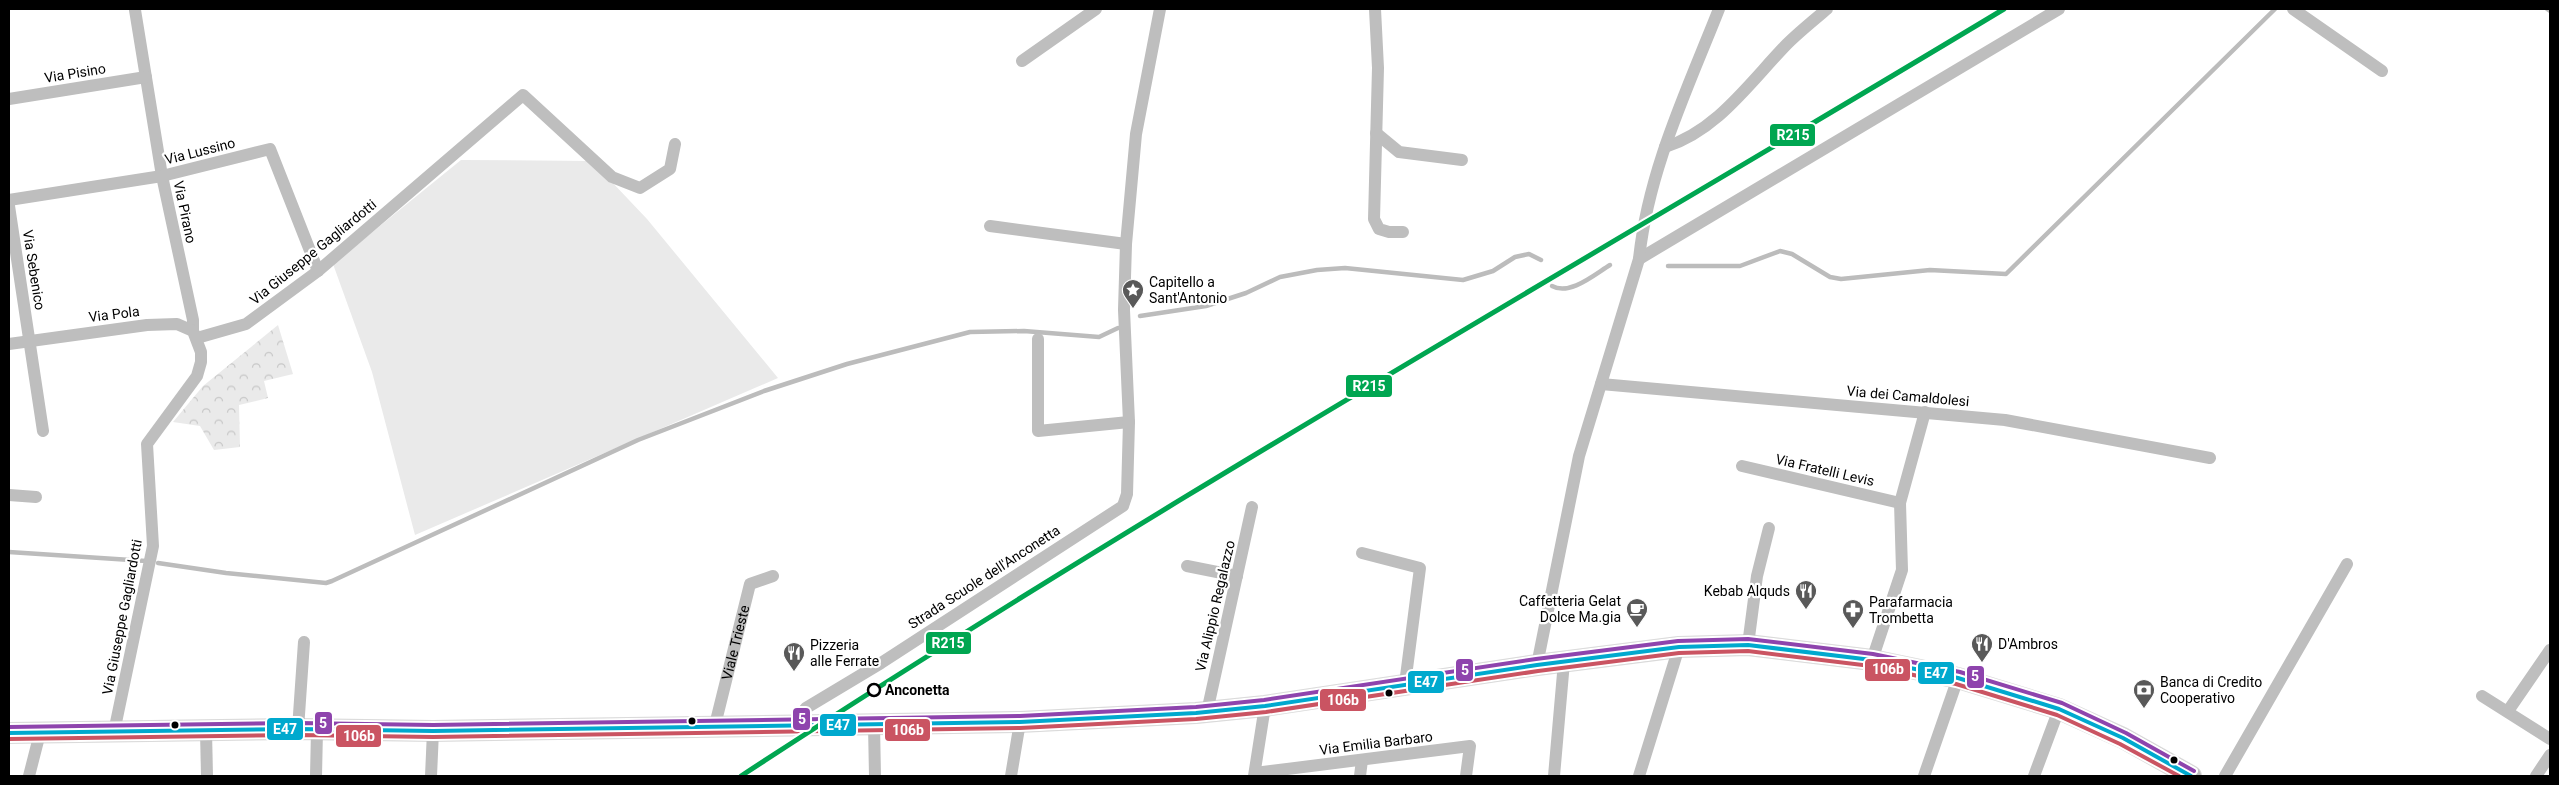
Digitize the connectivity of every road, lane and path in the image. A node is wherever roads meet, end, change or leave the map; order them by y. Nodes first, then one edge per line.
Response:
1 (1096, 9) edge
2 (1160, 9) edge
3 (1374, 9) edge
4 (1718, 9) edge
5 (1827, 9) edge
6 (2059, 9) edge
7 (2293, 9) edge
8 (135, 10) dead end
9 (1022, 61) dead end
10 (2382, 71) dead end
11 (146, 77) junction
12 (9, 99) edge
13 (1376, 133) junction
14 (675, 144) dead end
15 (1665, 147) junction
16 (1462, 160) dead end
17 (162, 176) junction
18 (9, 200) edge
19 (9, 206) edge
20 (990, 226) dead end
21 (1404, 232) dead end
22 (1126, 244) junction
23 (1640, 259) junction
24 (318, 271) junction
25 (195, 334) junction
26 (30, 339) junction
27 (1038, 339) dead end
28 (9, 344) edge
29 (1601, 384) junction
30 (1926, 412) junction
31 (1129, 422) junction
32 (42, 431) dead end
33 (2210, 458) dead end
34 (1742, 466) dead end
35 (9, 495) edge
36 (36, 497) dead end
37 (1900, 503) junction
38 (1252, 507) dead end
39 (1769, 528) dead end
40 (1362, 553) dead end
41 (2347, 564) dead end
42 (1187, 566) dead end
43 (773, 576) dead end
44 (1238, 576) junction
45 (304, 642) dead end
46 (1748, 645) junction
47 (1679, 647) junction
48 (2550, 650) edge
49 (1872, 660) junction
50 (1564, 662) junction
51 (1537, 665) junction
52 (1958, 678) junction
53 (1405, 684) junction
54 (2482, 696) dead end
55 (1265, 706) junction
56 (2059, 710) junction
57 (2508, 711) junction
58 (1207, 712) junction
59 (1020, 722) junction
60 (715, 725) junction
61 (797, 725) junction
62 (874, 725) junction
63 (308, 729) junction
64 (206, 731) junction
65 (433, 731) junction
66 (114, 732) junction
67 (9, 733) edge
68 (40, 733) junction
69 (2550, 739) edge
70 (2550, 754) edge
71 (1362, 760) junction
72 (1254, 774) edge
73 (30, 776) edge
74 (206, 776) edge
75 (316, 776) edge
76 (431, 776) edge
77 (876, 776) edge
78 (1011, 776) edge
79 (1360, 776) edge
80 (1466, 776) edge
81 (1554, 776) edge
82 (1639, 776) edge
83 (1924, 776) edge
84 (2034, 776) edge
85 (2191, 776) edge
86 (2225, 776) edge
87 (2536, 776) edge

1 - 9 street
2 - 22 street, Strada Scuole dell'Anconetta
3 - 13 street
4 - 15 street
5 - 15 street
6 - 23 street
7 - 10 street
8 - 11 street, Via Pirano
11 - 12 street, Via Pisino
11 - 17 street, Via Pirano
13 - 16 street
13 - 21 street
14 - 24 street, Via Giuseppe Gagliardotti
15 - 23 street
17 - 18 street, Via Lussino
17 - 24 street, Via Lussino
17 - 25 street, Via Pirano
19 - 26 street, Via Sebenico
20 - 22 street
22 - 31 street, Strada Scuole dell'Anconetta
23 - 29 street
24 - 25 street, Via Giuseppe Gagliardotti
25 - 26 street, Via Pola
25 - 66 street, Via Giuseppe Gagliardotti
26 - 28 street, Via Pola
26 - 32 street
27 - 31 street
29 - 30 street, Via dei Camaldolesi
29 - 51 street
30 - 33 street, Via dei Camaldolesi
30 - 37 street
31 - 61 street, Strada Scuole dell'Anconetta
34 - 37 street, Via Fratelli Levis
35 - 36 street
37 - 49 street
38 - 44 street, Via Alippio Regalazzo
39 - 46 street
40 - 53 street
41 - 86 street
42 - 44 street
43 - 60 street, Viale Trieste
44 - 58 street, Via Alippio Regalazzo
45 - 63 street
46 - 47 main road
46 - 49 main road
47 - 50 main road
47 - 82 street
48 - 57 street
49 - 52 main road
50 - 51 main road
50 - 81 street
51 - 53 main road
52 - 56 main road
52 - 83 street
53 - 55 main road
54 - 57 street
55 - 58 main road
55 - 72 street
56 - 84 street
56 - 85 main road
57 - 69 street
58 - 59 main road
59 - 62 main road
59 - 78 street
60 - 61 main road
60 - 65 main road
61 - 62 main road
62 - 77 street
63 - 64 main road
63 - 65 main road
63 - 75 street
64 - 66 main road
64 - 74 street
65 - 76 street
66 - 68 main road
67 - 68 main road
68 - 73 street
70 - 87 street
71 - 72 street, Via Emilia Barbaro
71 - 79 street
71 - 80 street, Via Emilia Barbaro

